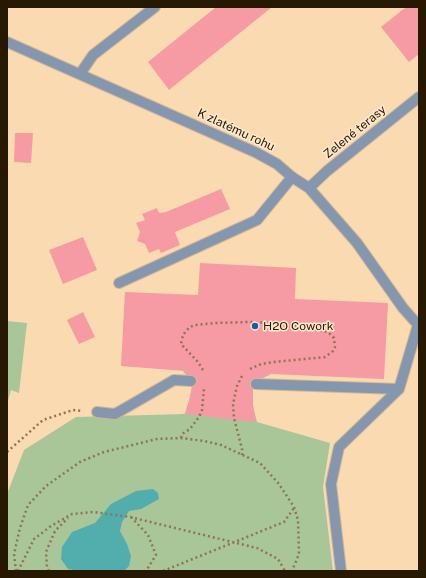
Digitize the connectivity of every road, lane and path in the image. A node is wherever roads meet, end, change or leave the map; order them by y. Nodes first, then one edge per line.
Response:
1 (155, 7) edge
2 (7, 42) edge
3 (80, 74) junction
4 (419, 97) edge
5 (292, 177) junction
6 (309, 188) junction
7 (119, 283) dead end
8 (419, 326) edge
9 (204, 376) dead end
10 (191, 381) dead end
11 (256, 384) dead end
12 (204, 386) dead end
13 (399, 389) junction
14 (97, 412) joint
15 (181, 438) junction
16 (7, 452) edge
17 (242, 455) junction
18 (294, 507) junction
19 (72, 514) junction
20 (130, 517) junction
21 (232, 543) junction
22 (17, 571) edge
23 (50, 571) edge
24 (146, 571) edge
25 (163, 571) edge
26 (285, 571) edge
27 (292, 571) edge
28 (341, 571) edge

1 - 3 street
2 - 3 street, K zlatému rohu
3 - 5 street, K zlatému rohu
4 - 6 street, Zelené terasy
5 - 6 street, K zlatému rohu
5 - 7 street
6 - 8 street, K zlatému rohu
8 - 13 street
9 - 17 path
10 - 14 street
11 - 13 street
12 - 15 path
13 - 28 street
14 - 16 path
15 - 17 path
15 - 22 path
17 - 18 path
18 - 21 path
18 - 27 path
19 - 20 path
19 - 22 path
19 - 23 path
20 - 21 path
20 - 24 path
21 - 25 path
21 - 26 path

